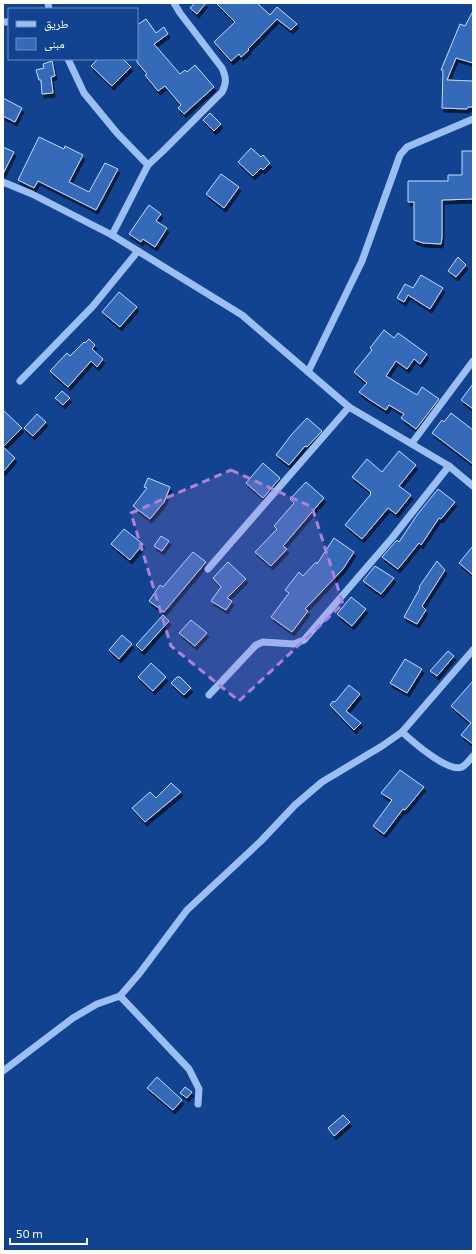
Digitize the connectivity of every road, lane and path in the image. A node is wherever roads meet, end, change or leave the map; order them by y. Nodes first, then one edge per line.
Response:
1 (174, 3) edge
2 (68, 60) edge
3 (473, 119) edge
4 (148, 165) junction
5 (3, 182) edge
6 (112, 235) junction
7 (138, 251) junction
8 (473, 361) edge
9 (308, 372) junction
10 (20, 381) dead end
11 (349, 407) junction
12 (412, 443) junction
13 (449, 466) junction
14 (473, 486) edge
15 (208, 569) dead end
16 (473, 650) edge
17 (209, 695) dead end
18 (402, 732) junction
19 (473, 756) edge
20 (120, 996) junction
21 (3, 1071) edge
22 (198, 1104) dead end

1 - 4 street
2 - 4 street
3 - 9 street
4 - 6 street
5 - 6 street
6 - 7 street
7 - 9 street
7 - 10 street
8 - 12 street
9 - 11 street
11 - 12 street
11 - 15 street
12 - 13 street
13 - 14 street
13 - 17 street
16 - 18 street
18 - 19 street
18 - 20 street
20 - 21 street
20 - 22 street

